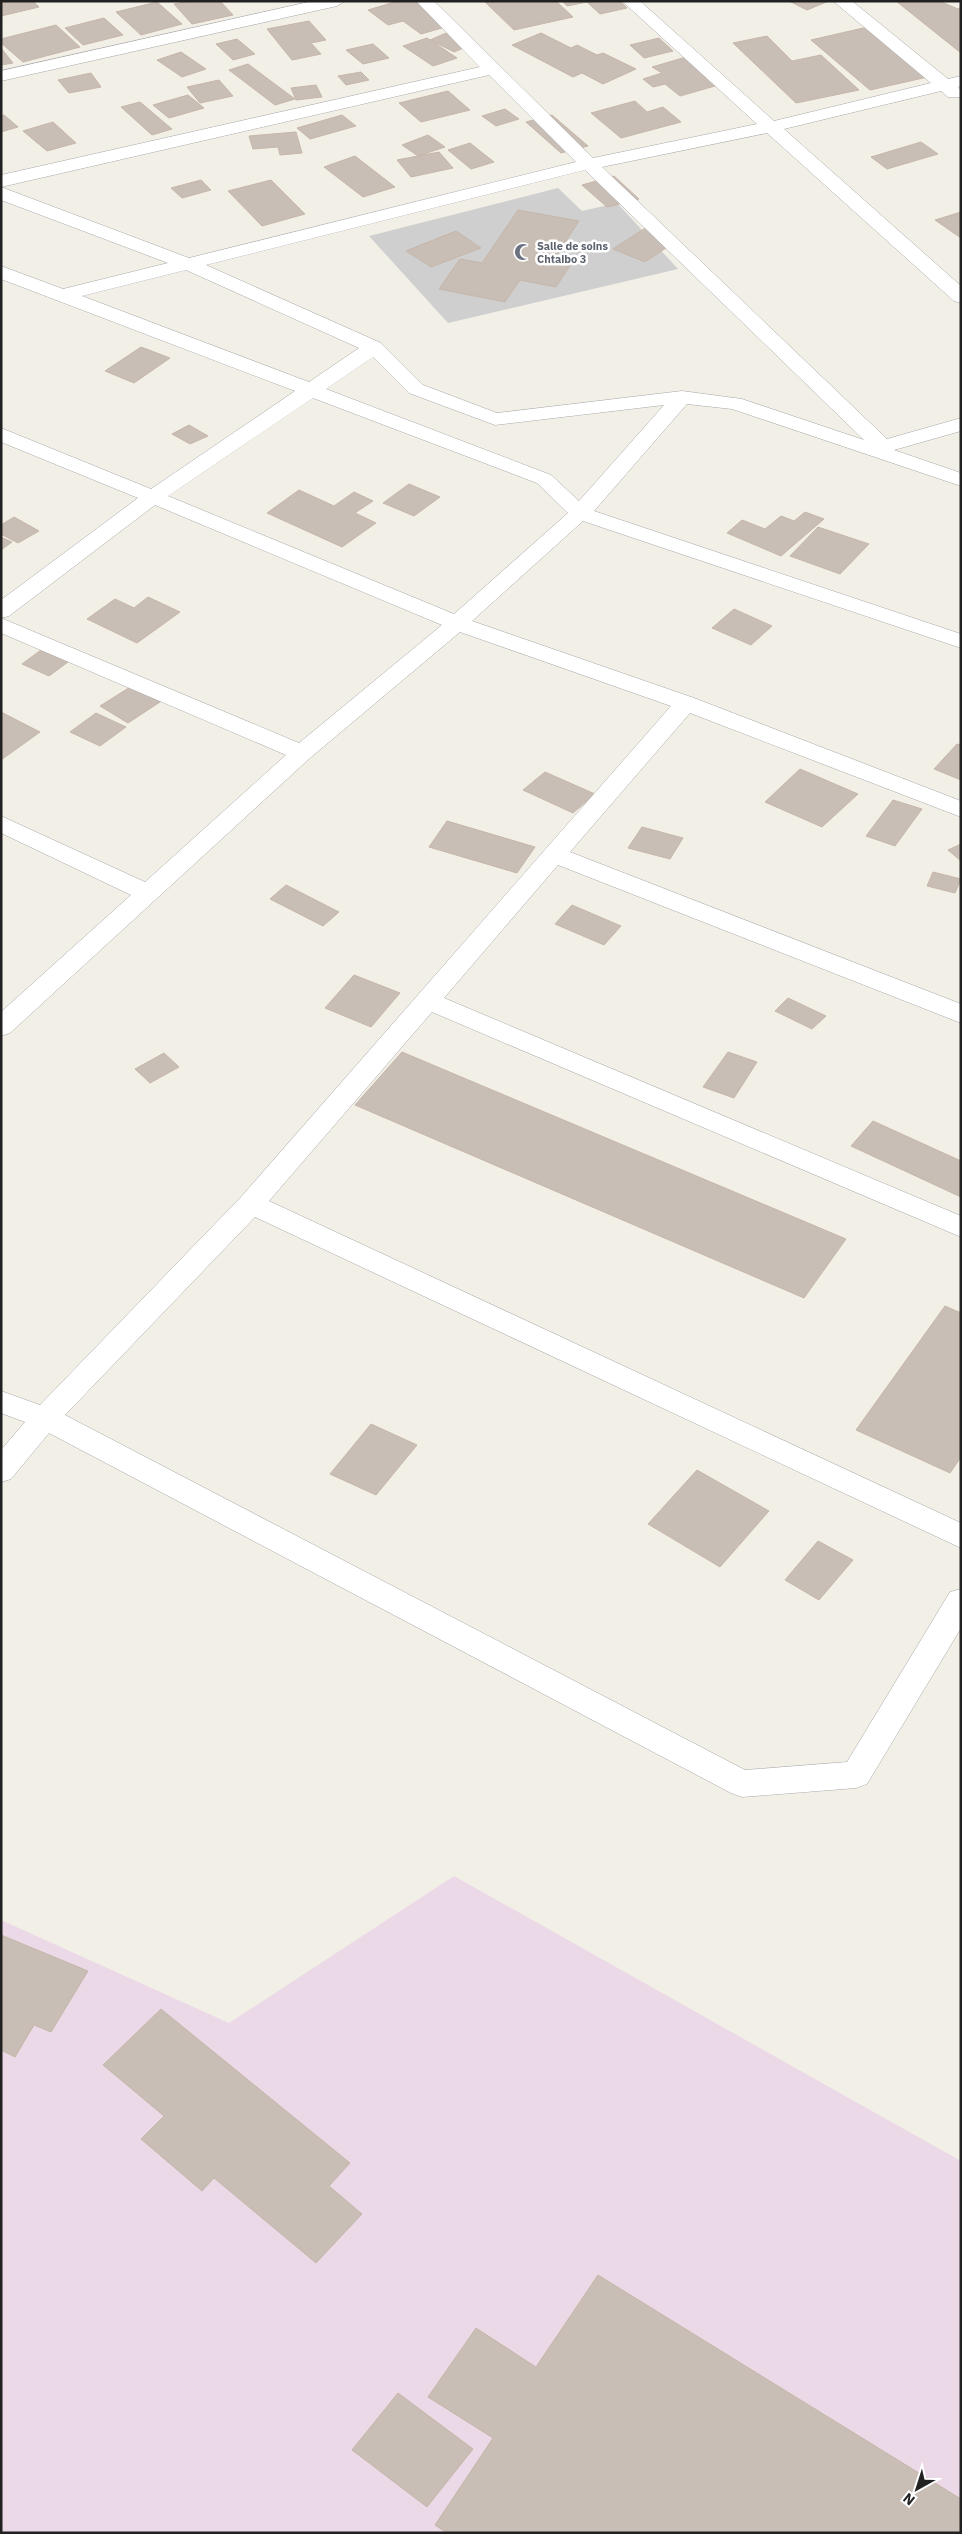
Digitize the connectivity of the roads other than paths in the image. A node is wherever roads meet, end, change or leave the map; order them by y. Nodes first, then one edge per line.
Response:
1 (337, 1) edge
2 (424, 1) edge
3 (630, 1) edge
4 (841, 1) edge
5 (493, 69) junction
6 (1, 76) edge
7 (953, 83) edge
8 (961, 98) edge
9 (770, 127) junction
10 (588, 164) junction
11 (1, 181) edge
12 (1, 193) edge
13 (186, 263) junction
14 (1, 272) edge
15 (62, 295) junction
16 (961, 297) edge
17 (374, 347) junction
18 (310, 390) junction
19 (682, 397) junction
20 (961, 424) edge
21 (1, 434) edge
22 (877, 448) junction
23 (961, 480) edge
24 (154, 496) junction
25 (580, 512) junction
26 (1, 611) edge
27 (457, 624) junction
28 (1, 625) edge
29 (961, 641) edge
30 (686, 703) junction
31 (302, 753) junction
32 (961, 810) edge
33 (1, 824) edge
34 (554, 855) junction
35 (148, 893) junction
36 (428, 1001) junction
37 (961, 1014) edge
38 (1, 1027) edge
39 (251, 1204) junction
40 (961, 1228) edge
41 (1, 1402) edge
42 (45, 1418) junction
43 (1, 1471) edge
44 (961, 1536) edge
45 (961, 1601) edge

1 - 6 street
2 - 5 street
3 - 9 street
4 - 7 street
5 - 10 street
5 - 11 street
7 - 8 street
7 - 9 street
9 - 10 street
9 - 16 street
10 - 13 street
10 - 22 street
12 - 13 street
13 - 15 street
13 - 17 street
14 - 15 street
15 - 18 street
17 - 18 street
17 - 19 street
18 - 24 street
18 - 25 street
19 - 22 street
19 - 25 street
20 - 22 street
21 - 24 street
22 - 23 street
24 - 26 street
24 - 27 street
25 - 27 street
25 - 29 street
27 - 30 street
27 - 31 street
28 - 31 street
30 - 32 street
30 - 34 street
31 - 35 street
33 - 35 street
34 - 36 street
34 - 37 street
35 - 38 street
36 - 39 street
36 - 40 street
39 - 42 street
39 - 44 street
41 - 42 street
42 - 43 street
42 - 45 street

